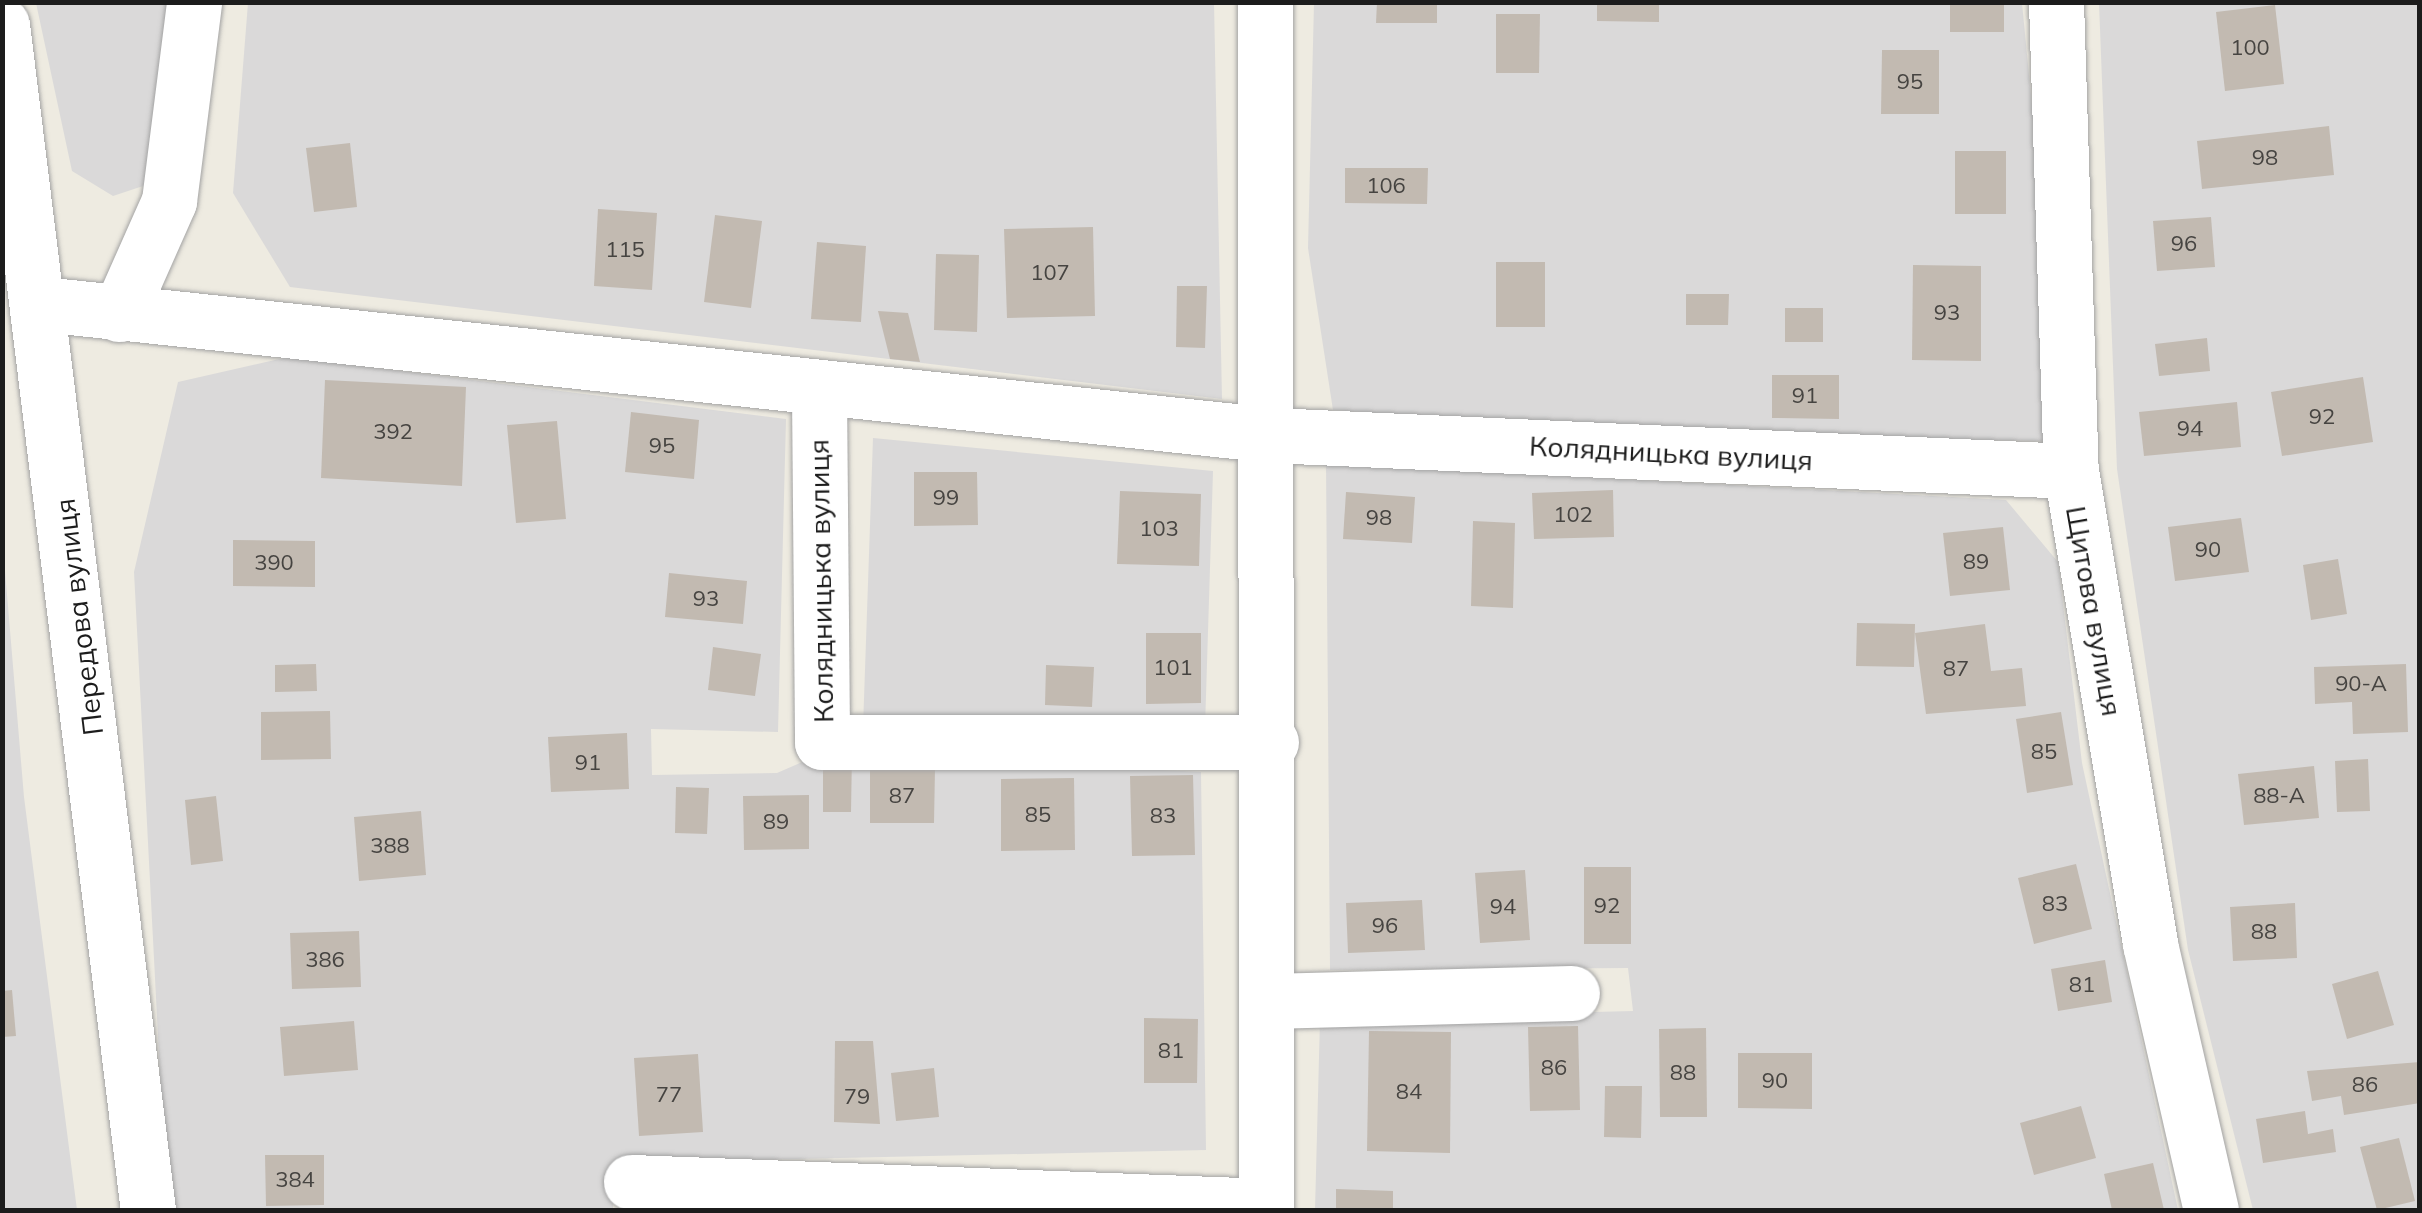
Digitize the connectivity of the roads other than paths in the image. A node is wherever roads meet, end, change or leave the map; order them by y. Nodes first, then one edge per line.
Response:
1 (194, 2) edge
2 (1265, 2) edge
3 (2056, 2) edge
4 (2, 25) edge
5 (42, 304) junction
6 (119, 314) junction
7 (819, 392) junction
8 (1270, 435) junction
9 (2071, 472) junction
10 (1271, 742) junction
11 (1572, 993) dead end
12 (1268, 1001) junction
13 (630, 1182) dead end
14 (1266, 1208) edge
15 (148, 1210) edge
16 (2211, 1210) edge

1 - 6 street
2 - 8 street
3 - 9 street, Щитова вулиця
4 - 5 street, Передова вулиця
5 - 6 street, Колядницька вулиця
5 - 15 street, Передова вулиця
6 - 7 street, Колядницька вулиця
7 - 8 street, Колядницька вулиця
7 - 10 street, Колядницька вулиця
8 - 9 street, Колядницька вулиця
8 - 10 street
9 - 16 street, Щитова вулиця
10 - 12 street
11 - 12 street
12 - 14 street
13 - 14 street

